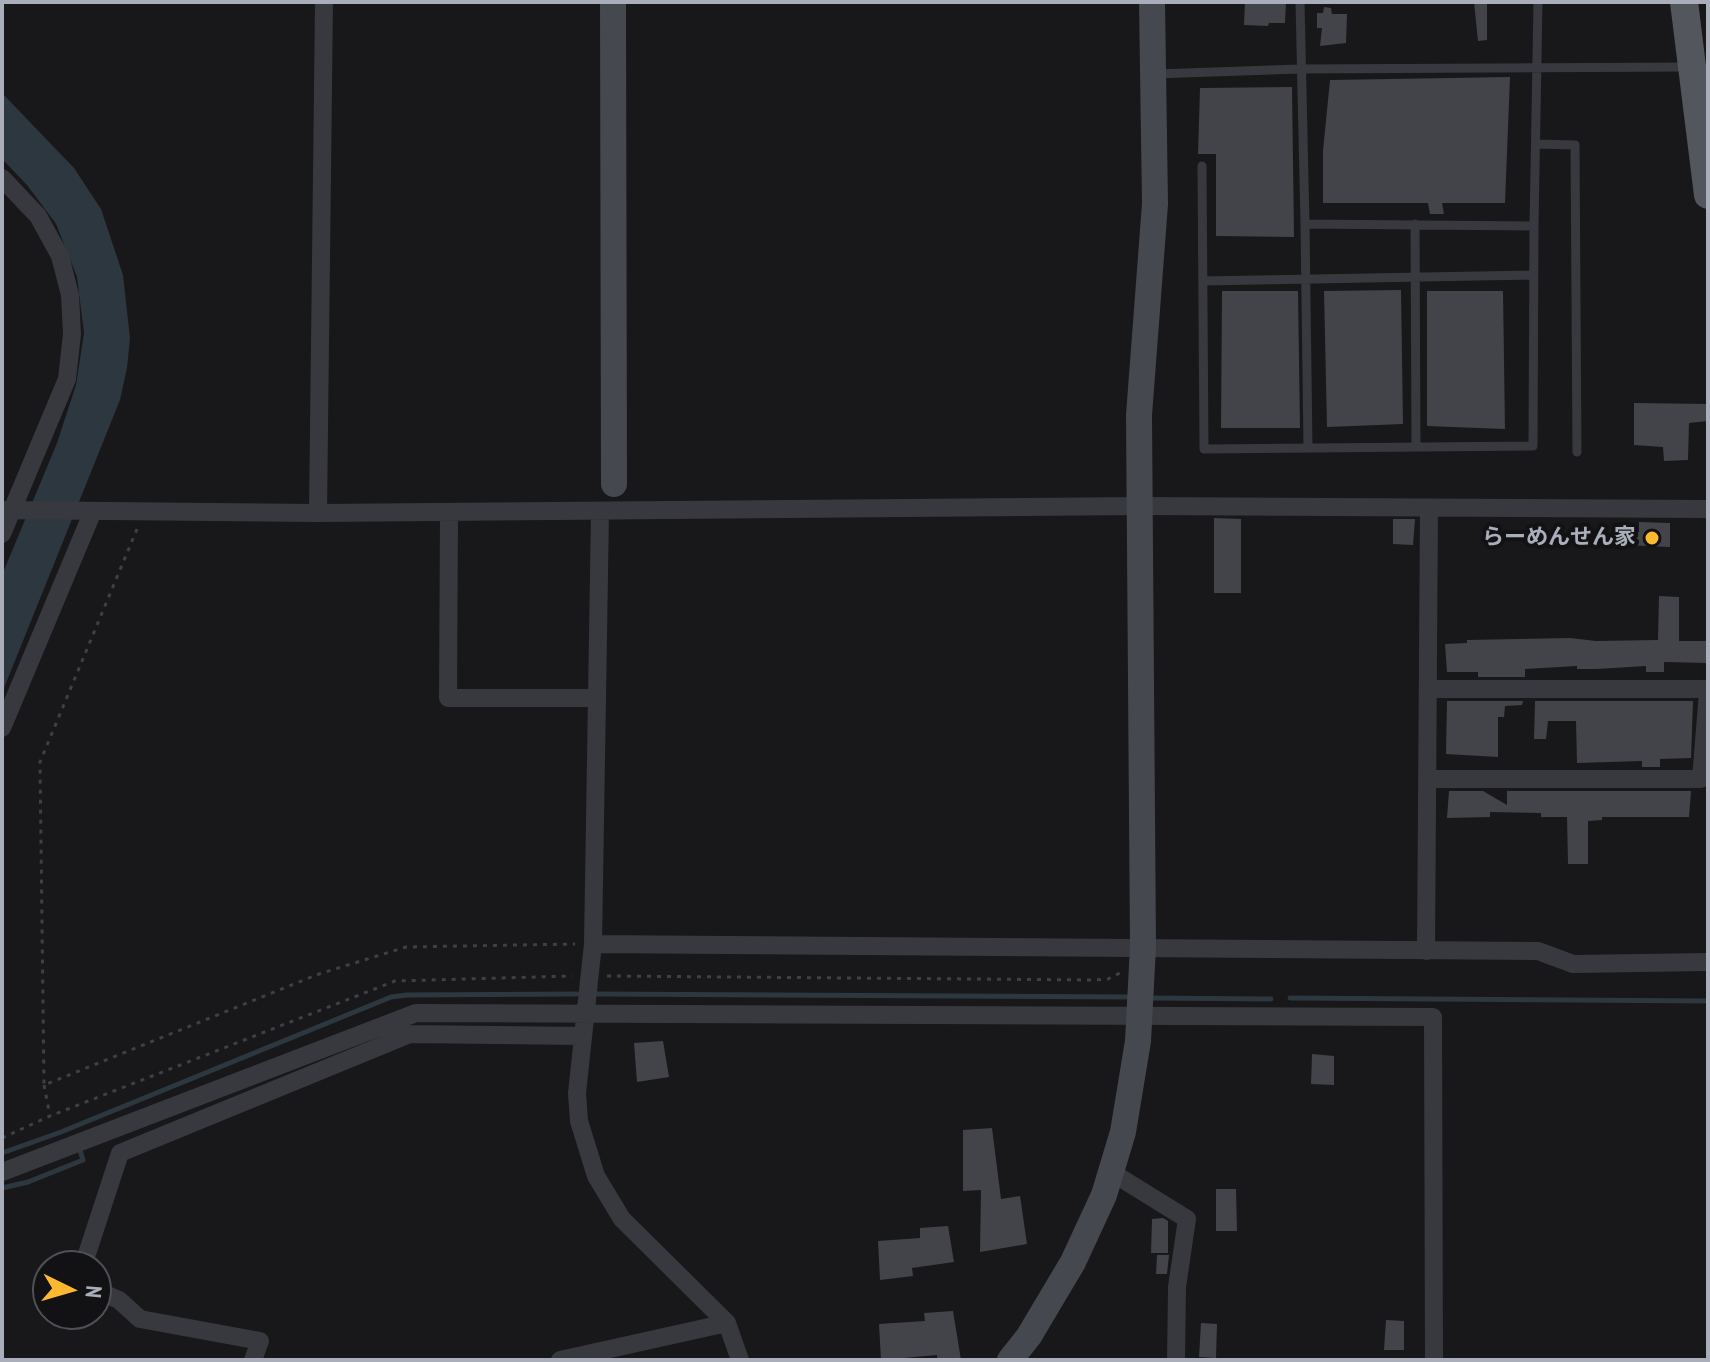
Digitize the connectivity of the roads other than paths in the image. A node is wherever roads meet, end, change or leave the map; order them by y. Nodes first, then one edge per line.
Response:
1 (324, 2) edge
2 (613, 2) edge
3 (1152, 2) edge
4 (1300, 2) edge
5 (1538, 2) edge
6 (1684, 2) edge
7 (1692, 67) junction
8 (1300, 69) junction
9 (1539, 69) junction
10 (1152, 74) junction
11 (1537, 144) junction
12 (1202, 166) dead end
13 (2, 178) edge
14 (1708, 195) edge
15 (1305, 224) junction
16 (1415, 224) junction
17 (1534, 226) junction
18 (1415, 275) junction
19 (1533, 275) junction
20 (1305, 279) junction
21 (1203, 281) junction
22 (1416, 447) junction
23 (1308, 448) junction
24 (1577, 452) dead end
25 (614, 484) dead end
26 (1141, 506) junction
27 (1429, 508) junction
28 (1708, 509) edge
29 (12, 511) edge
30 (90, 511) junction
31 (449, 512) junction
32 (600, 512) junction
33 (318, 513) junction
34 (2, 534) edge
35 (1428, 689) junction
36 (1708, 691) edge
37 (597, 698) junction
38 (2, 728) edge
39 (1427, 779) junction
40 (593, 944) junction
41 (1143, 947) junction
42 (1426, 951) junction
43 (1708, 962) edge
44 (1140, 1011) junction
45 (585, 1013) junction
46 (583, 1036) junction
47 (2, 1172) edge
48 (1111, 1172) junction
49 (88, 1250) edge
50 (112, 1297) edge
51 (727, 1323) junction
52 (253, 1360) edge
53 (560, 1360) edge
54 (740, 1360) edge
55 (1010, 1360) edge
56 (1176, 1360) edge
57 (1434, 1360) edge

1 - 33 street
2 - 25 street
3 - 10 street
4 - 8 lane
5 - 9 lane
6 - 7 main road
7 - 9 lane
7 - 14 main road
8 - 9 lane
8 - 10 lane
8 - 15 lane
9 - 11 lane
10 - 26 street
11 - 17 lane
11 - 24 lane
12 - 21 lane
13 - 29 street
15 - 16 lane
15 - 20 lane
16 - 17 lane
16 - 18 lane
17 - 19 lane
18 - 19 lane
18 - 20 lane
18 - 22 lane
19 - 22 lane
20 - 21 lane
20 - 23 lane
21 - 23 lane
22 - 23 lane
26 - 27 street
26 - 32 street
26 - 41 street
27 - 28 street
27 - 35 street
29 - 30 street
29 - 34 street
30 - 33 street
30 - 38 street
31 - 32 street
31 - 33 street
31 - 37 street
32 - 37 street
35 - 36 street
35 - 39 street
36 - 39 street
37 - 40 street
39 - 42 street
40 - 41 street
40 - 45 street
41 - 42 street
41 - 44 street
42 - 43 street
44 - 45 street
44 - 48 street
44 - 57 street
45 - 46 street
45 - 47 street
46 - 49 street
46 - 51 street
48 - 55 street
48 - 56 street
50 - 52 street
51 - 53 street
51 - 54 street

